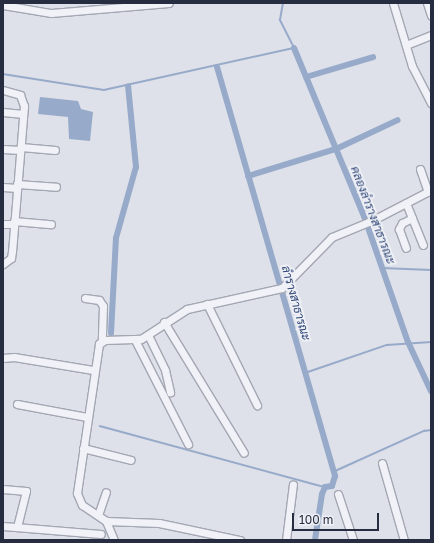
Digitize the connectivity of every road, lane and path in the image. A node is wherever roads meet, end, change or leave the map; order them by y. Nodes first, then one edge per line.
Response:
1 (169, 3) edge
2 (393, 3) edge
3 (427, 3) edge
4 (3, 4) edge
5 (431, 15) edge
6 (431, 35) edge
7 (406, 45) junction
8 (3, 90) edge
9 (431, 103) edge
10 (3, 112) edge
11 (23, 114) junction
12 (3, 149) edge
13 (21, 149) junction
14 (55, 150) dead end
15 (420, 169) dead end
16 (17, 186) junction
17 (3, 187) edge
18 (56, 187) dead end
19 (430, 191) edge
20 (406, 203) junction
21 (412, 218) junction
22 (14, 222) junction
23 (3, 224) edge
24 (51, 224) dead end
25 (423, 245) dead end
26 (406, 248) dead end
27 (3, 264) edge
28 (85, 298) dead end
29 (207, 304) junction
30 (164, 322) junction
31 (148, 335) junction
32 (135, 340) junction
33 (102, 341) junction
34 (3, 358) edge
35 (93, 370) junction
36 (170, 392) dead end
37 (17, 404) dead end
38 (257, 405) dead end
39 (87, 416) junction
40 (188, 444) dead end
41 (83, 448) junction
42 (244, 453) dead end
43 (131, 460) dead end
44 (382, 463) dead end
45 (293, 484) dead end
46 (3, 489) edge
47 (106, 492) dead end
48 (338, 494) dead end
49 (95, 513) junction
50 (106, 521) junction
51 (3, 526) edge
52 (17, 527) junction
53 (101, 534) dead end
54 (114, 540) edge
55 (240, 540) edge
56 (286, 540) edge
57 (353, 540) edge
58 (404, 540) edge

1 - 4 street
2 - 7 street
3 - 5 street
6 - 7 street
7 - 9 street
8 - 11 street
10 - 11 street
11 - 13 street
12 - 13 street
13 - 14 street
13 - 16 street
15 - 19 street
16 - 17 street
16 - 18 street
16 - 22 street
19 - 20 street
20 - 21 street
20 - 29 street
21 - 25 street
21 - 26 street
22 - 23 street
22 - 24 street
22 - 27 street
28 - 33 street
29 - 30 street
29 - 38 street
30 - 31 street
30 - 42 street
31 - 32 street
31 - 36 street
32 - 33 street
32 - 40 street
33 - 35 street
34 - 35 street
35 - 39 street
37 - 39 street
39 - 41 street
41 - 43 street
41 - 49 street
44 - 58 street
45 - 56 street
46 - 52 street
47 - 49 street
48 - 57 street
49 - 50 street
50 - 54 street
50 - 55 street
51 - 52 street
52 - 53 street

